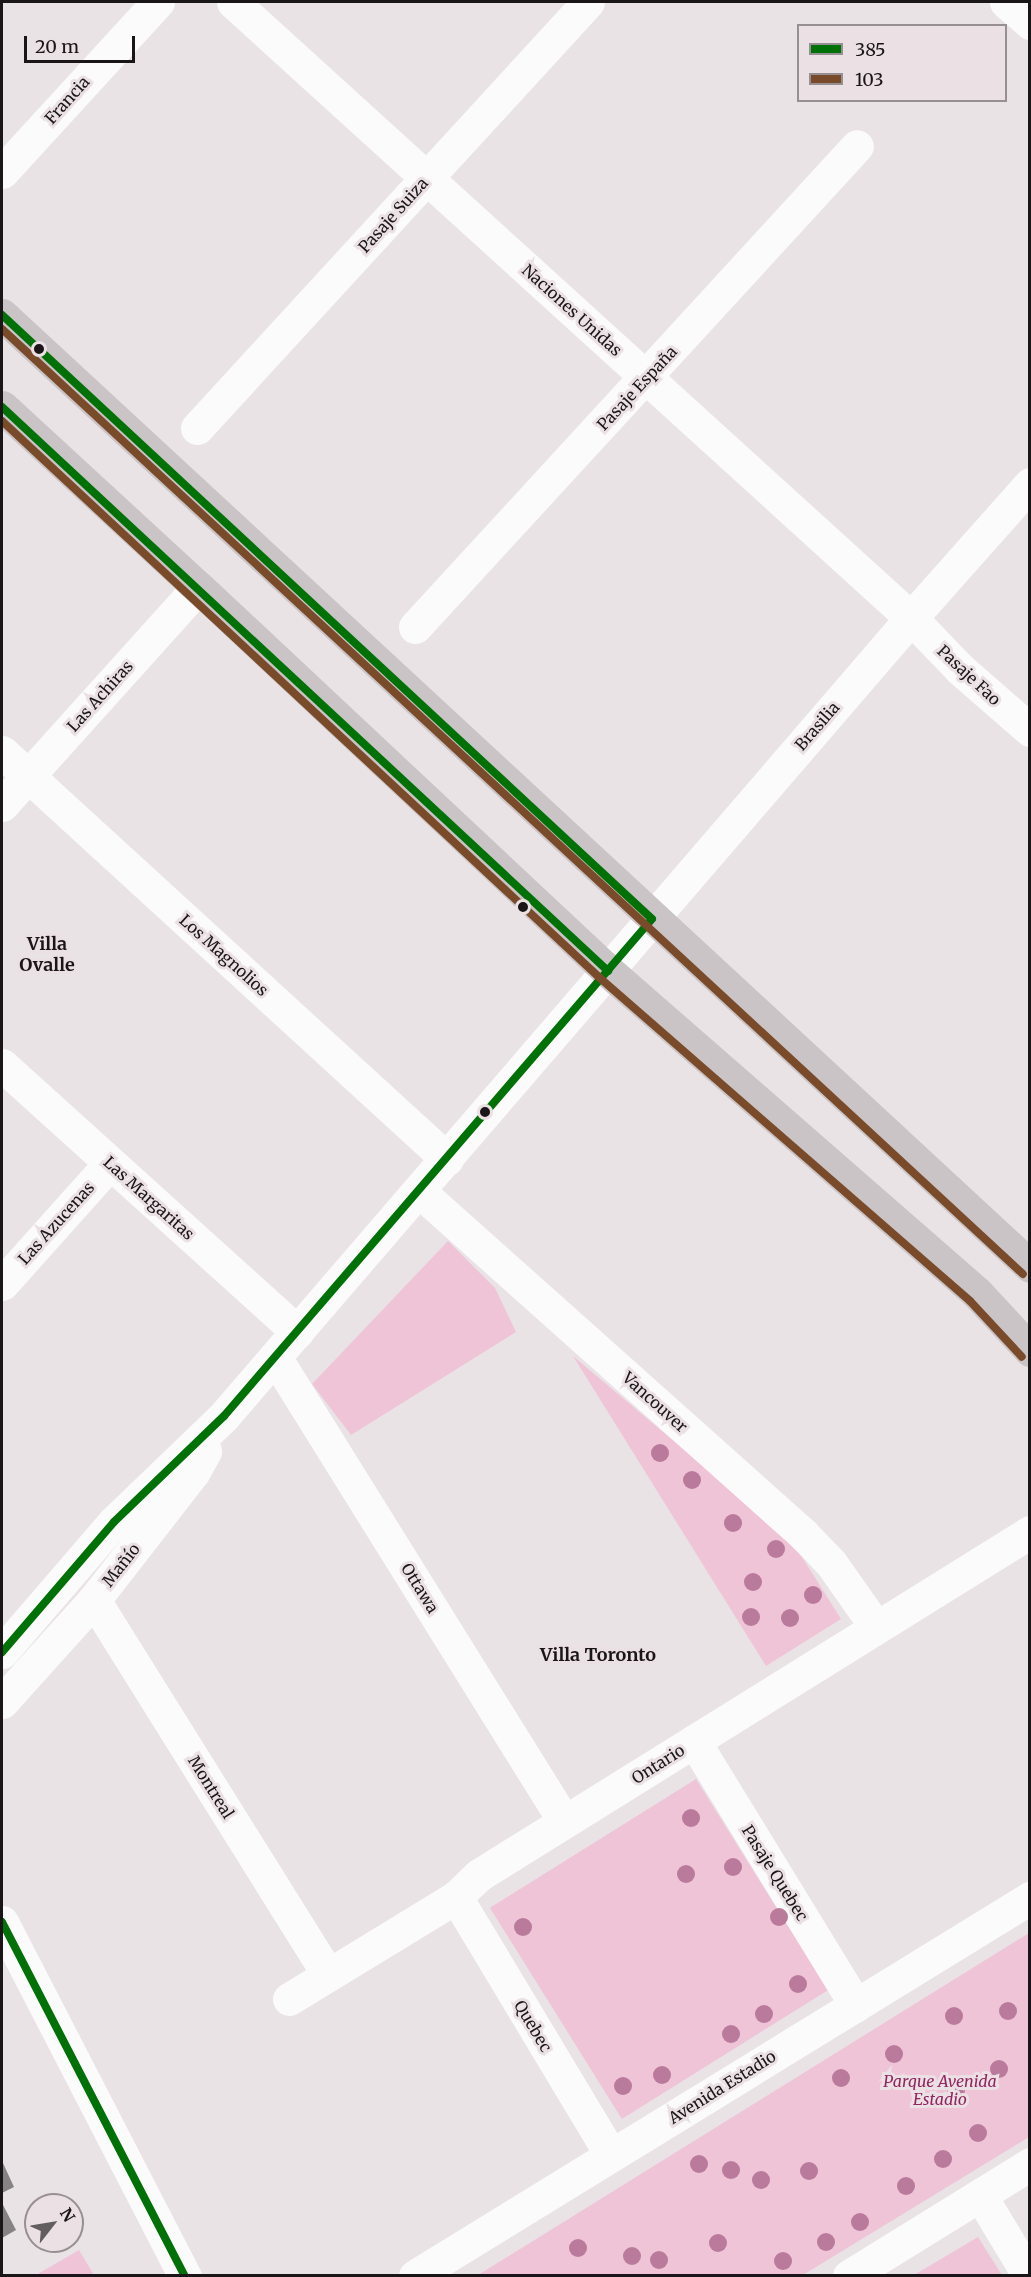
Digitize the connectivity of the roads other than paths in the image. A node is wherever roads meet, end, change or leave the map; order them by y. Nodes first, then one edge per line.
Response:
1 (158, 2) edge
2 (233, 2) edge
3 (588, 2) edge
4 (1006, 2) edge
5 (1029, 23) edge
6 (857, 146) dead end
7 (2, 172) edge
8 (426, 177) junction
9 (2, 315) edge
10 (647, 377) junction
11 (2, 407) edge
12 (197, 428) dead end
13 (1029, 484) edge
14 (198, 587) junction
15 (911, 618) junction
16 (415, 627) dead end
17 (1029, 730) edge
18 (2, 752) edge
19 (28, 776) junction
20 (2, 805) edge
21 (652, 919) junction
22 (608, 971) junction
23 (2, 1065) edge
24 (447, 1159) junction
25 (110, 1163) junction
26 (419, 1191) junction
27 (1029, 1266) edge
28 (2, 1284) edge
29 (297, 1332) junction
30 (1029, 1350) edge
31 (275, 1357) junction
32 (224, 1416) junction
33 (1029, 1532) edge
34 (94, 1600) junction
35 (876, 1627) junction
36 (2, 1652) edge
37 (2, 1702) edge
38 (694, 1741) junction
39 (564, 1821) junction
40 (456, 1897) junction
41 (1029, 1898) edge
42 (2, 1922) edge
43 (328, 1975) junction
44 (289, 1999) dead end
45 (856, 2005) junction
46 (611, 2155) junction
47 (1029, 2164) edge
48 (980, 2195) junction
49 (172, 2271) edge
50 (415, 2276) edge
51 (849, 2276) edge
52 (1029, 2276) edge

1 - 7 street, Francia
2 - 8 street, Naciones Unidas
3 - 8 street, Pasaje Suiza
4 - 5 street
6 - 10 street, Pasaje España
8 - 10 street, Naciones Unidas
8 - 12 street, Pasaje Suiza
9 - 21 main road
10 - 15 street, Naciones Unidas
10 - 16 street, Pasaje España
11 - 14 main road
13 - 15 street, Brasilia
14 - 19 street, Las Achiras
14 - 22 main road
15 - 17 street, Pasaje Fao
15 - 21 street, Brasilia
18 - 19 street, Los Magnolios
19 - 20 street, Las Achiras
19 - 24 street, Los Magnolios
21 - 22 street, Brasilia
21 - 27 main road
22 - 24 street, Mañío
22 - 30 main road
23 - 25 street, Las Margaritas
24 - 26 street, Mañío
25 - 28 street, Las Azucenas
25 - 29 street, Las Margaritas
26 - 29 street, Mañío
26 - 35 street, Vancouver
29 - 31 street, Mañío
31 - 32 street, Mañío
31 - 39 street, Ottawa
32 - 34 street, Mañío
32 - 36 street, Mañío
33 - 35 street, Ontario
34 - 37 street, Mañío
34 - 43 street, Montreal
35 - 38 street, Ontario
38 - 39 street, Ontario
38 - 45 street, Pasaje Quebec
39 - 40 street, Ontario
40 - 43 street, Ontario
40 - 46 street, Quebec
41 - 45 street, Avenida Estadio
42 - 49 street
43 - 44 street, Ontario
45 - 46 street, Avenida Estadio
46 - 50 street, Avenida Estadio
47 - 48 street
48 - 51 street
48 - 52 street

